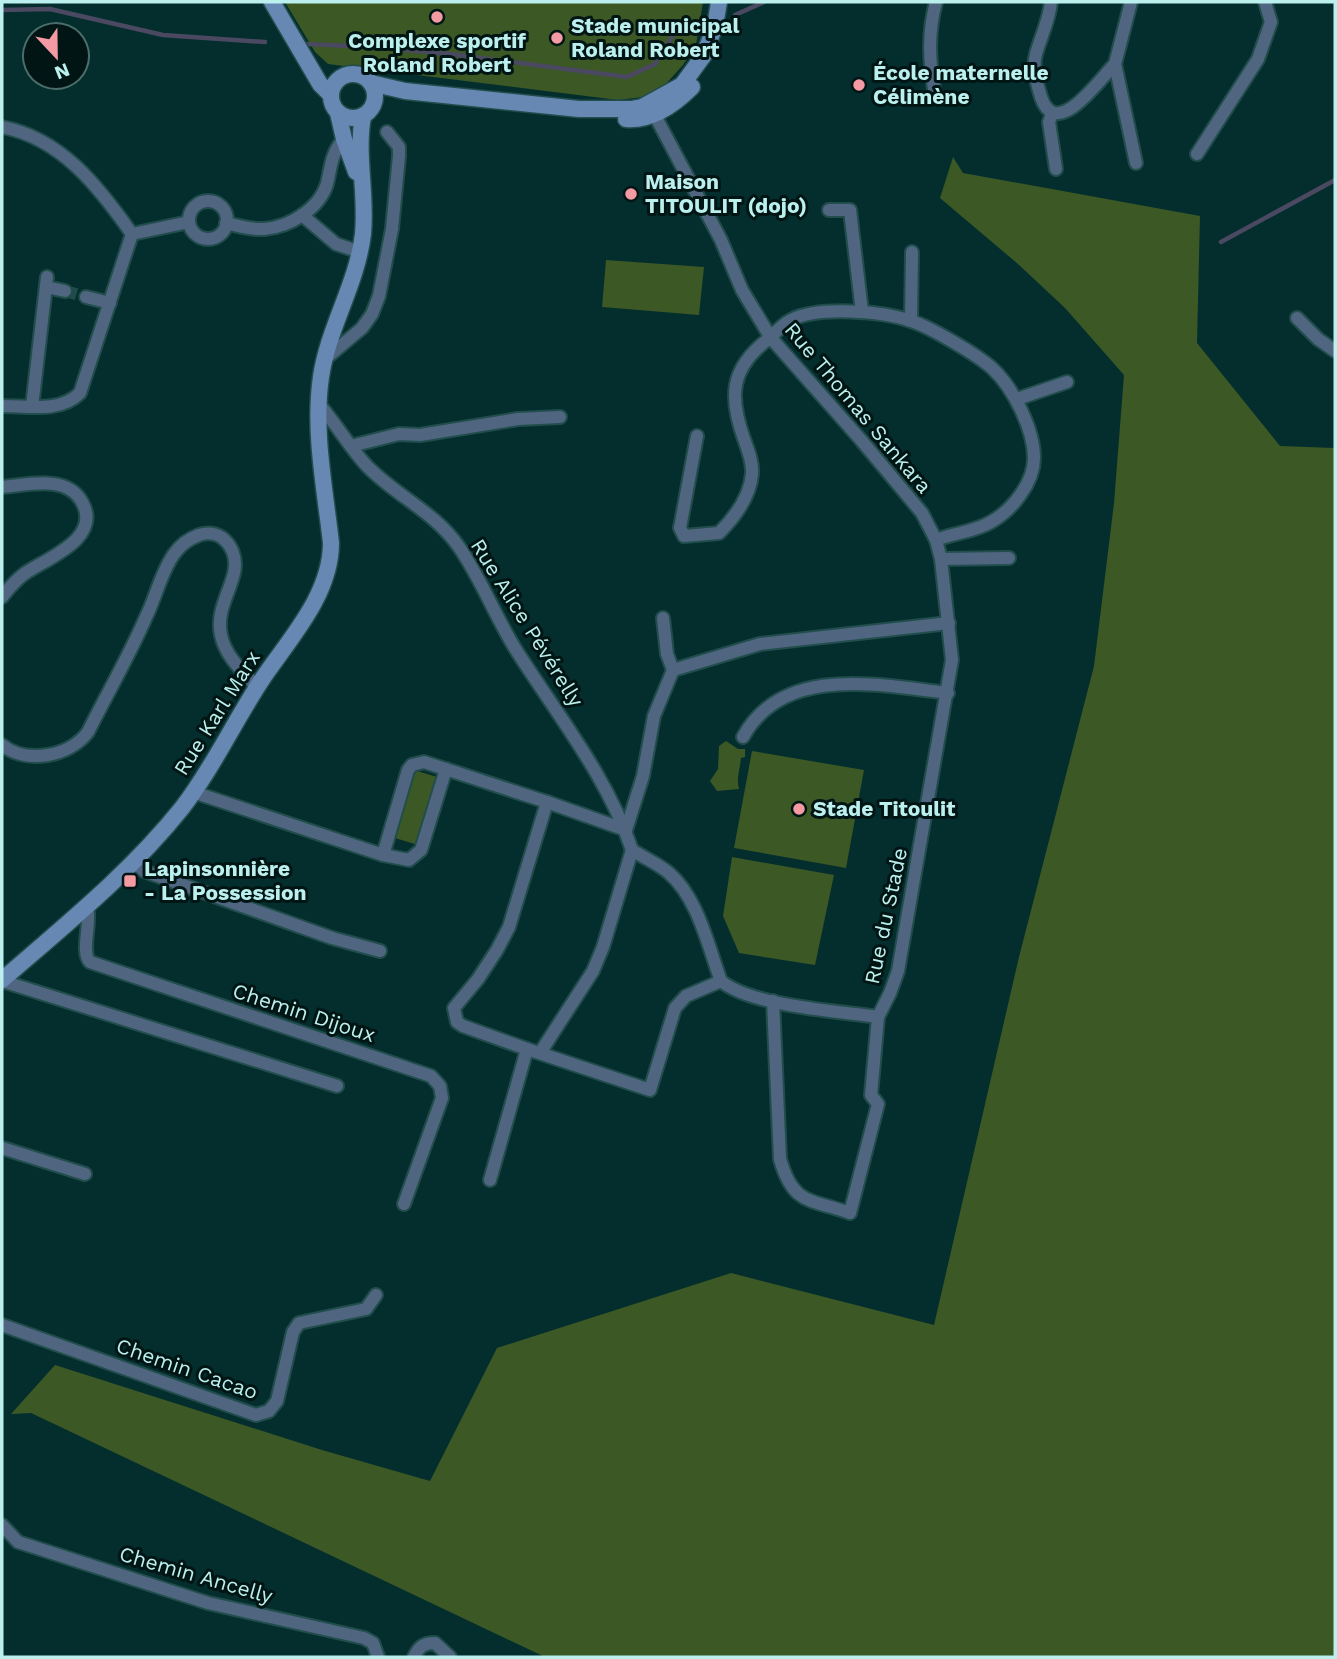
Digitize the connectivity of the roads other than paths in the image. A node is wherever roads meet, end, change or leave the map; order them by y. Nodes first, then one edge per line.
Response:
1 (272, 2) edge
2 (719, 2) edge
3 (727, 2) edge
4 (936, 2) edge
5 (1051, 2) edge
6 (1131, 2) edge
7 (1265, 2) edge
8 (1115, 64) junction
9 (371, 83) junction
10 (333, 88) junction
11 (934, 89) dead end
12 (405, 91) junction
13 (374, 102) junction
14 (652, 109) junction
15 (338, 113) junction
16 (1052, 114) junction
17 (363, 116) junction
18 (2, 127) edge
19 (387, 132) dead end
20 (344, 139) junction
21 (1197, 154) dead end
22 (1136, 163) dead end
23 (1056, 169) dead end
24 (362, 183) junction
25 (829, 210) dead end
26 (302, 215) junction
27 (189, 222) junction
28 (226, 223) junction
29 (132, 234) junction
30 (912, 252) dead end
31 (360, 253) junction
32 (65, 291) tunnel mouth
33 (86, 297) tunnel mouth
34 (110, 303) junction
35 (862, 312) junction
36 (1297, 318) dead end
37 (911, 321) junction
38 (771, 338) junction
39 (1335, 351) edge
40 (324, 360) junction
41 (1067, 382) dead end
42 (1017, 399) junction
43 (318, 403) junction
44 (2, 406) edge
45 (32, 407) junction
46 (560, 417) dead end
47 (697, 436) dead end
48 (351, 446) junction
49 (2, 487) edge
50 (936, 540) junction
51 (1009, 558) dead end
52 (941, 559) junction
53 (2, 597) edge
54 (663, 618) dead end
55 (949, 623) junction
56 (673, 670) junction
57 (257, 687) junction
58 (947, 693) junction
59 (743, 737) dead end
60 (2, 744) edge
61 (446, 769) junction
62 (193, 792) junction
63 (547, 802) junction
64 (626, 830) junction
65 (632, 850) junction
66 (383, 855) junction
67 (135, 863) junction
68 (87, 905) junction
69 (380, 951) dead end
70 (2, 980) edge
71 (721, 981) junction
72 (774, 1002) junction
73 (878, 1017) junction
74 (533, 1051) junction
75 (337, 1086) dead end
76 (2, 1148) edge
77 (85, 1174) dead end
78 (490, 1180) dead end
79 (404, 1203) dead end
80 (376, 1295) dead end
81 (2, 1325) edge
82 (2, 1525) edge
83 (378, 1657) edge
84 (414, 1657) edge
85 (450, 1657) edge

1 - 10 main road
2 - 14 main road
3 - 14 main road
4 - 11 street
5 - 16 street
6 - 8 street
7 - 21 street
8 - 16 street
8 - 22 street
9 - 10 main road
9 - 12 main road
9 - 13 main road
10 - 15 main road
12 - 13 main road
12 - 14 main road
13 - 17 main road
14 - 38 street, Rue Thomas Sankara
15 - 17 main road
15 - 20 main road
16 - 23 street
17 - 24 main road, Rue Karl Marx
18 - 29 street
19 - 40 street
20 - 24 main road
20 - 26 street
24 - 31 main road, Rue Karl Marx
25 - 35 street
26 - 28 street
26 - 31 street
27 - 28 street
27 - 28 street
27 - 29 street
29 - 34 street
30 - 37 street
31 - 40 main road, Rue Karl Marx
32 - 45 street
33 - 34 street
34 - 45 street
35 - 37 street
35 - 38 street
36 - 39 street
37 - 42 street
38 - 47 street
38 - 50 street, Rue Thomas Sankara
40 - 43 main road, Rue Karl Marx
41 - 42 street
42 - 50 street
43 - 48 street, Rue Alice Pévérelly
43 - 57 main road, Rue Karl Marx
44 - 45 street
46 - 48 street
48 - 64 street, Rue Alice Pévérelly
49 - 53 street
50 - 52 street, Rue Thomas Sankara
51 - 52 street
52 - 55 street, Rue Thomas Sankara
54 - 56 street
55 - 56 street
55 - 58 street, Rue du Stade
56 - 64 street
57 - 60 street
57 - 62 main road, Rue Karl Marx
58 - 59 street
58 - 73 street, Rue du Stade
61 - 63 street
61 - 66 street
61 - 66 street
62 - 66 street
62 - 67 main road, Rue Karl Marx
63 - 64 street
63 - 74 street
64 - 65 street, Rue Alice Pévérelly
65 - 71 street
65 - 74 street
67 - 68 main road, Rue Karl Marx
67 - 69 street
68 - 70 main road, Rue Karl Marx
68 - 79 street, Chemin Dijoux
70 - 75 street, Rue Karl Marx
71 - 72 street, Rue du Stade
71 - 74 street
72 - 73 street, Rue du Stade
72 - 73 street
74 - 78 street
76 - 77 street
80 - 81 street, Chemin Cacao
82 - 83 street, Chemin Ancelly
84 - 85 street

